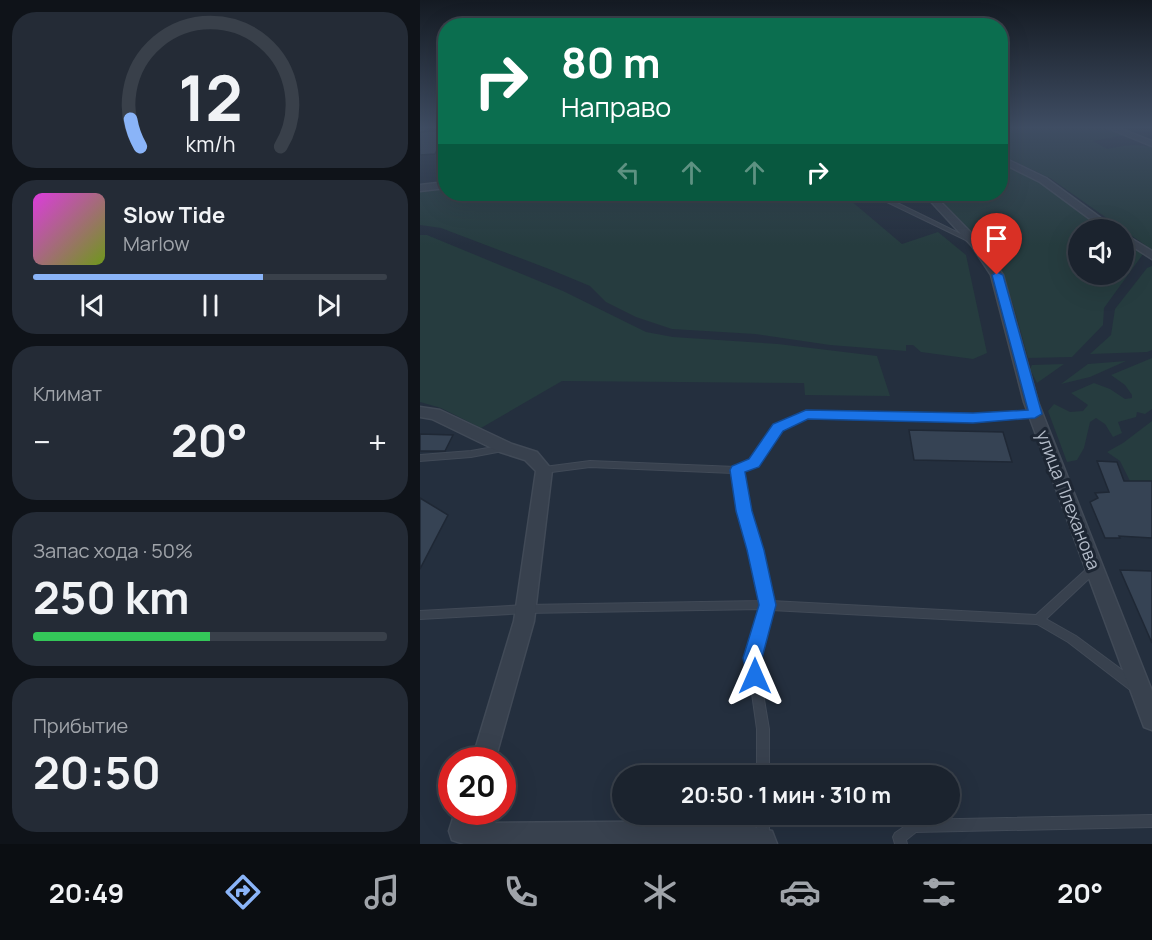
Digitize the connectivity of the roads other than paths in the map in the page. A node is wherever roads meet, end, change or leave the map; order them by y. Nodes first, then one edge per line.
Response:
1 (1017, 166) edge
2 (438, 186) edge
3 (420, 188) edge
4 (889, 201) edge
5 (935, 201) edge
6 (1097, 219) edge
7 (976, 244) junction
8 (1134, 244) edge
9 (1152, 256) edge
10 (420, 412) edge
11 (1035, 414) junction
12 (506, 447) junction
13 (420, 458) edge
14 (544, 470) junction
15 (737, 470) junction
16 (1094, 568) junction
17 (768, 605) junction
18 (526, 609) junction
19 (420, 615) edge
20 (1038, 620) junction
21 (1142, 692) junction
22 (1152, 719) edge
23 (487, 747) edge
24 (763, 765) edge
25 (1152, 821) edge
26 (463, 825) edge
27 (763, 825) edge
28 (763, 842) edge
29 (901, 844) edge

1 - 6 street
2 - 3 street
4 - 7 lane
5 - 7 street, улица Плеханова
7 - 11 street, улица Плеханова
8 - 9 street
10 - 12 street
11 - 15 lane
11 - 16 street, улица Плеханова
12 - 13 lane
12 - 14 street
14 - 15 lane
14 - 18 street
15 - 17 lane
16 - 20 lane
16 - 21 street, улица Плеханова
17 - 18 lane
17 - 20 lane
17 - 24 lane
18 - 19 lane
18 - 23 street
20 - 21 lane
21 - 22 street, улица Плеханова
25 - 29 lane
26 - 28 street
27 - 28 lane

